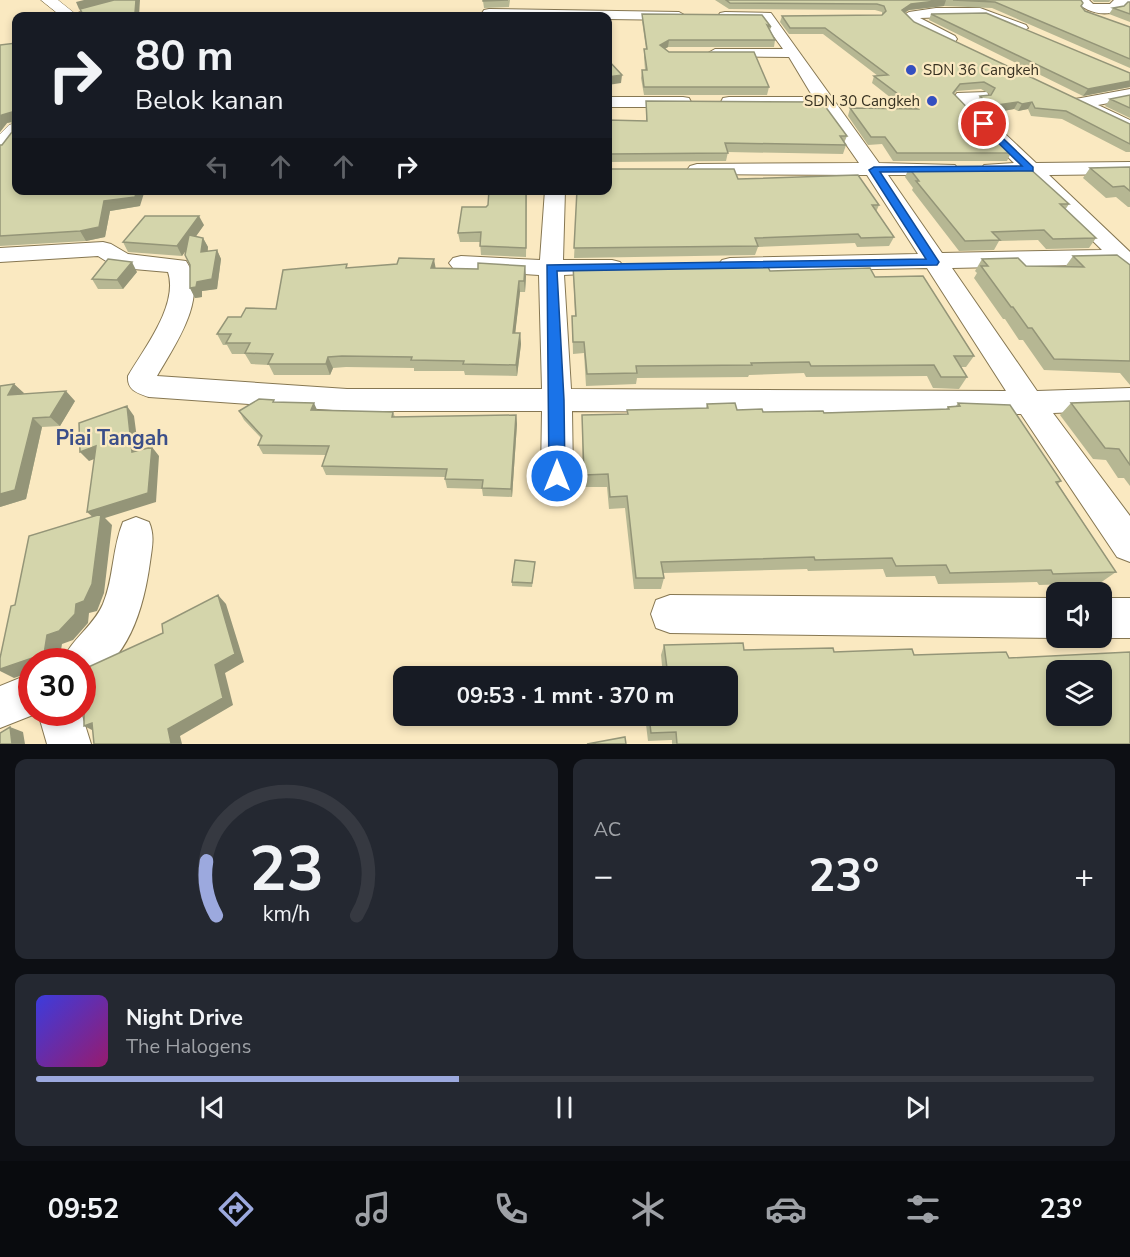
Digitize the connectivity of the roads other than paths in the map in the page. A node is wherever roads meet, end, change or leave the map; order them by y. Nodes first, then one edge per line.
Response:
1 (48, 0) edge
2 (1130, 2) edge
3 (1085, 4) edge
4 (109, 5) edge
5 (65, 12) edge
6 (85, 12) edge
7 (612, 15) edge
8 (766, 16) junction
9 (788, 16) edge
10 (1108, 20) edge
11 (1031, 32) edge
12 (963, 46) edge
13 (702, 53) edge
14 (794, 53) junction
15 (1130, 94) edge
16 (981, 96) edge
17 (612, 102) edge
18 (825, 102) junction
19 (1130, 127) edge
20 (12, 134) edge
21 (0, 147) edge
22 (1130, 168) edge
23 (1030, 169) junction
24 (677, 170) edge
25 (874, 170) junction
26 (555, 195) edge
27 (0, 255) edge
28 (1126, 260) edge
29 (933, 262) junction
30 (461, 263) dead end
31 (706, 266) edge
32 (635, 267) edge
33 (551, 268) junction
34 (1130, 399) edge
35 (557, 400) junction
36 (1029, 403) junction
37 (557, 476) dead end
38 (136, 533) dead end
39 (1130, 544) edge
40 (670, 614) dead end
41 (1046, 618) edge
42 (1112, 618) edge
43 (1130, 618) edge
44 (96, 649) edge
45 (18, 700) edge
46 (0, 707) edge
47 (63, 726) edge
48 (69, 744) edge

1 - 5 street
2 - 3 street
3 - 10 street
4 - 6 lane
7 - 8 street
8 - 9 street
8 - 14 street
11 - 12 street
13 - 14 street
14 - 18 street
15 - 19 street
16 - 23 street
17 - 18 street
18 - 25 street
20 - 21 street
22 - 23 street
23 - 25 street
23 - 28 street
24 - 25 street
25 - 29 street
26 - 33 street
27 - 35 street
28 - 29 street
29 - 31 street
29 - 36 street
30 - 33 street
32 - 33 street
33 - 35 street
34 - 36 street
35 - 36 street
35 - 37 street
36 - 39 street
38 - 44 street
40 - 41 street
42 - 43 street
45 - 46 street
47 - 48 street

